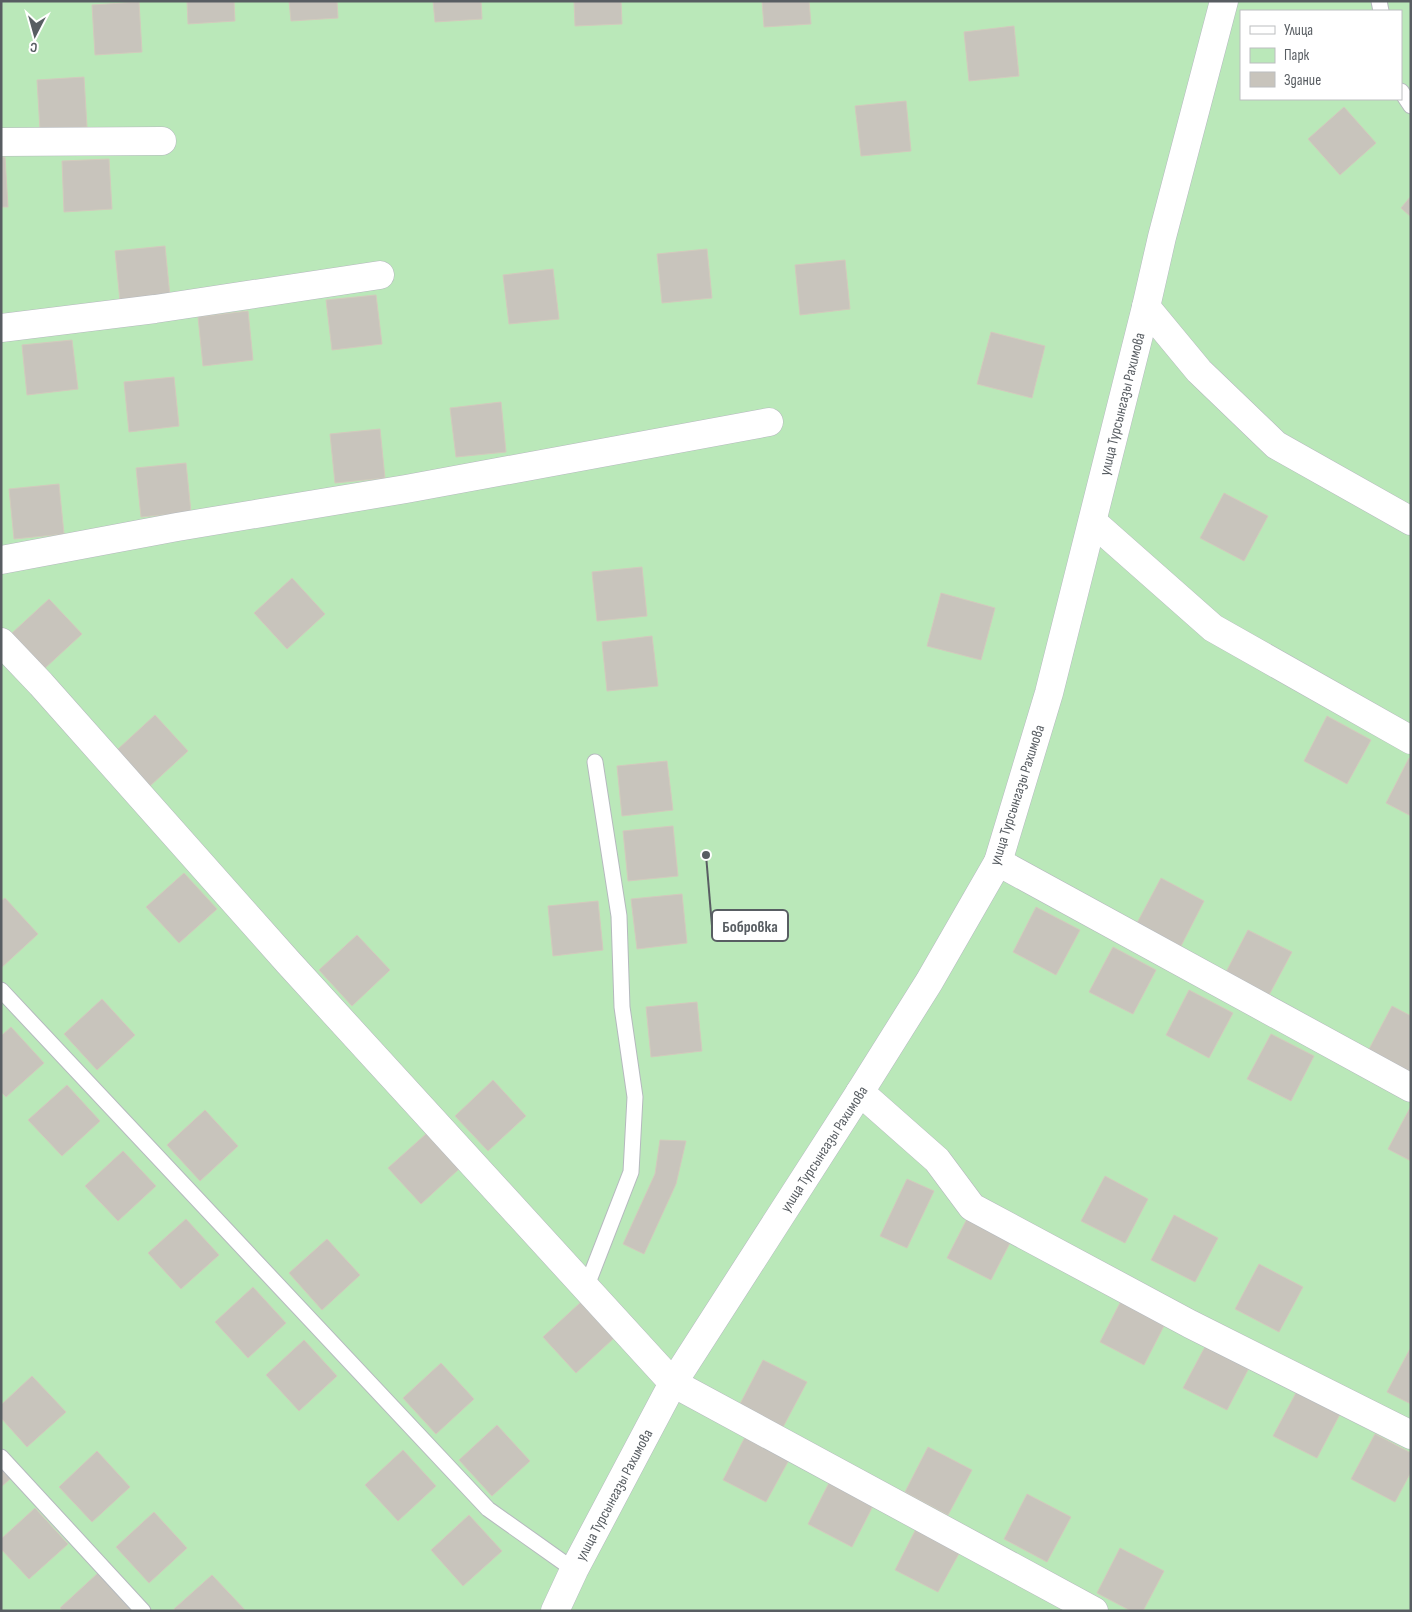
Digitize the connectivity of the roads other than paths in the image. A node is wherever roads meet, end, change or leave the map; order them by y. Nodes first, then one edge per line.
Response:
1 (1224, 1) edge
2 (1402, 92) edge
3 (1411, 106) edge
4 (162, 141) dead end
5 (1, 142) edge
6 (380, 275) dead end
7 (1146, 307) junction
8 (1, 328) edge
9 (769, 422) dead end
10 (1411, 521) edge
11 (1093, 522) junction
12 (1, 560) edge
13 (1, 642) edge
14 (1411, 740) edge
15 (595, 762) dead end
16 (998, 862) junction
17 (1, 990) edge
18 (1411, 1088) edge
19 (860, 1092) junction
20 (586, 1288) junction
21 (673, 1383) junction
22 (1411, 1436) edge
23 (1, 1457) edge
24 (574, 1570) junction
25 (143, 1611) edge
26 (555, 1611) edge
27 (1094, 1611) edge

1 - 7 street, улица Турсынгазы Рахимова
2 - 3 lane
4 - 5 street
6 - 8 street
7 - 10 street
7 - 11 street, улица Турсынгазы Рахимова
9 - 12 street
11 - 14 street
11 - 16 street, улица Турсынгазы Рахимова
13 - 20 street
15 - 20 lane
16 - 18 street
16 - 19 street, улица Турсынгазы Рахимова
17 - 24 lane
19 - 21 street, улица Турсынгазы Рахимова
19 - 22 street
20 - 21 street
21 - 24 street, улица Турсынгазы Рахимова
21 - 27 street
23 - 25 lane
24 - 26 street, улица Турсынгазы Рахимова

